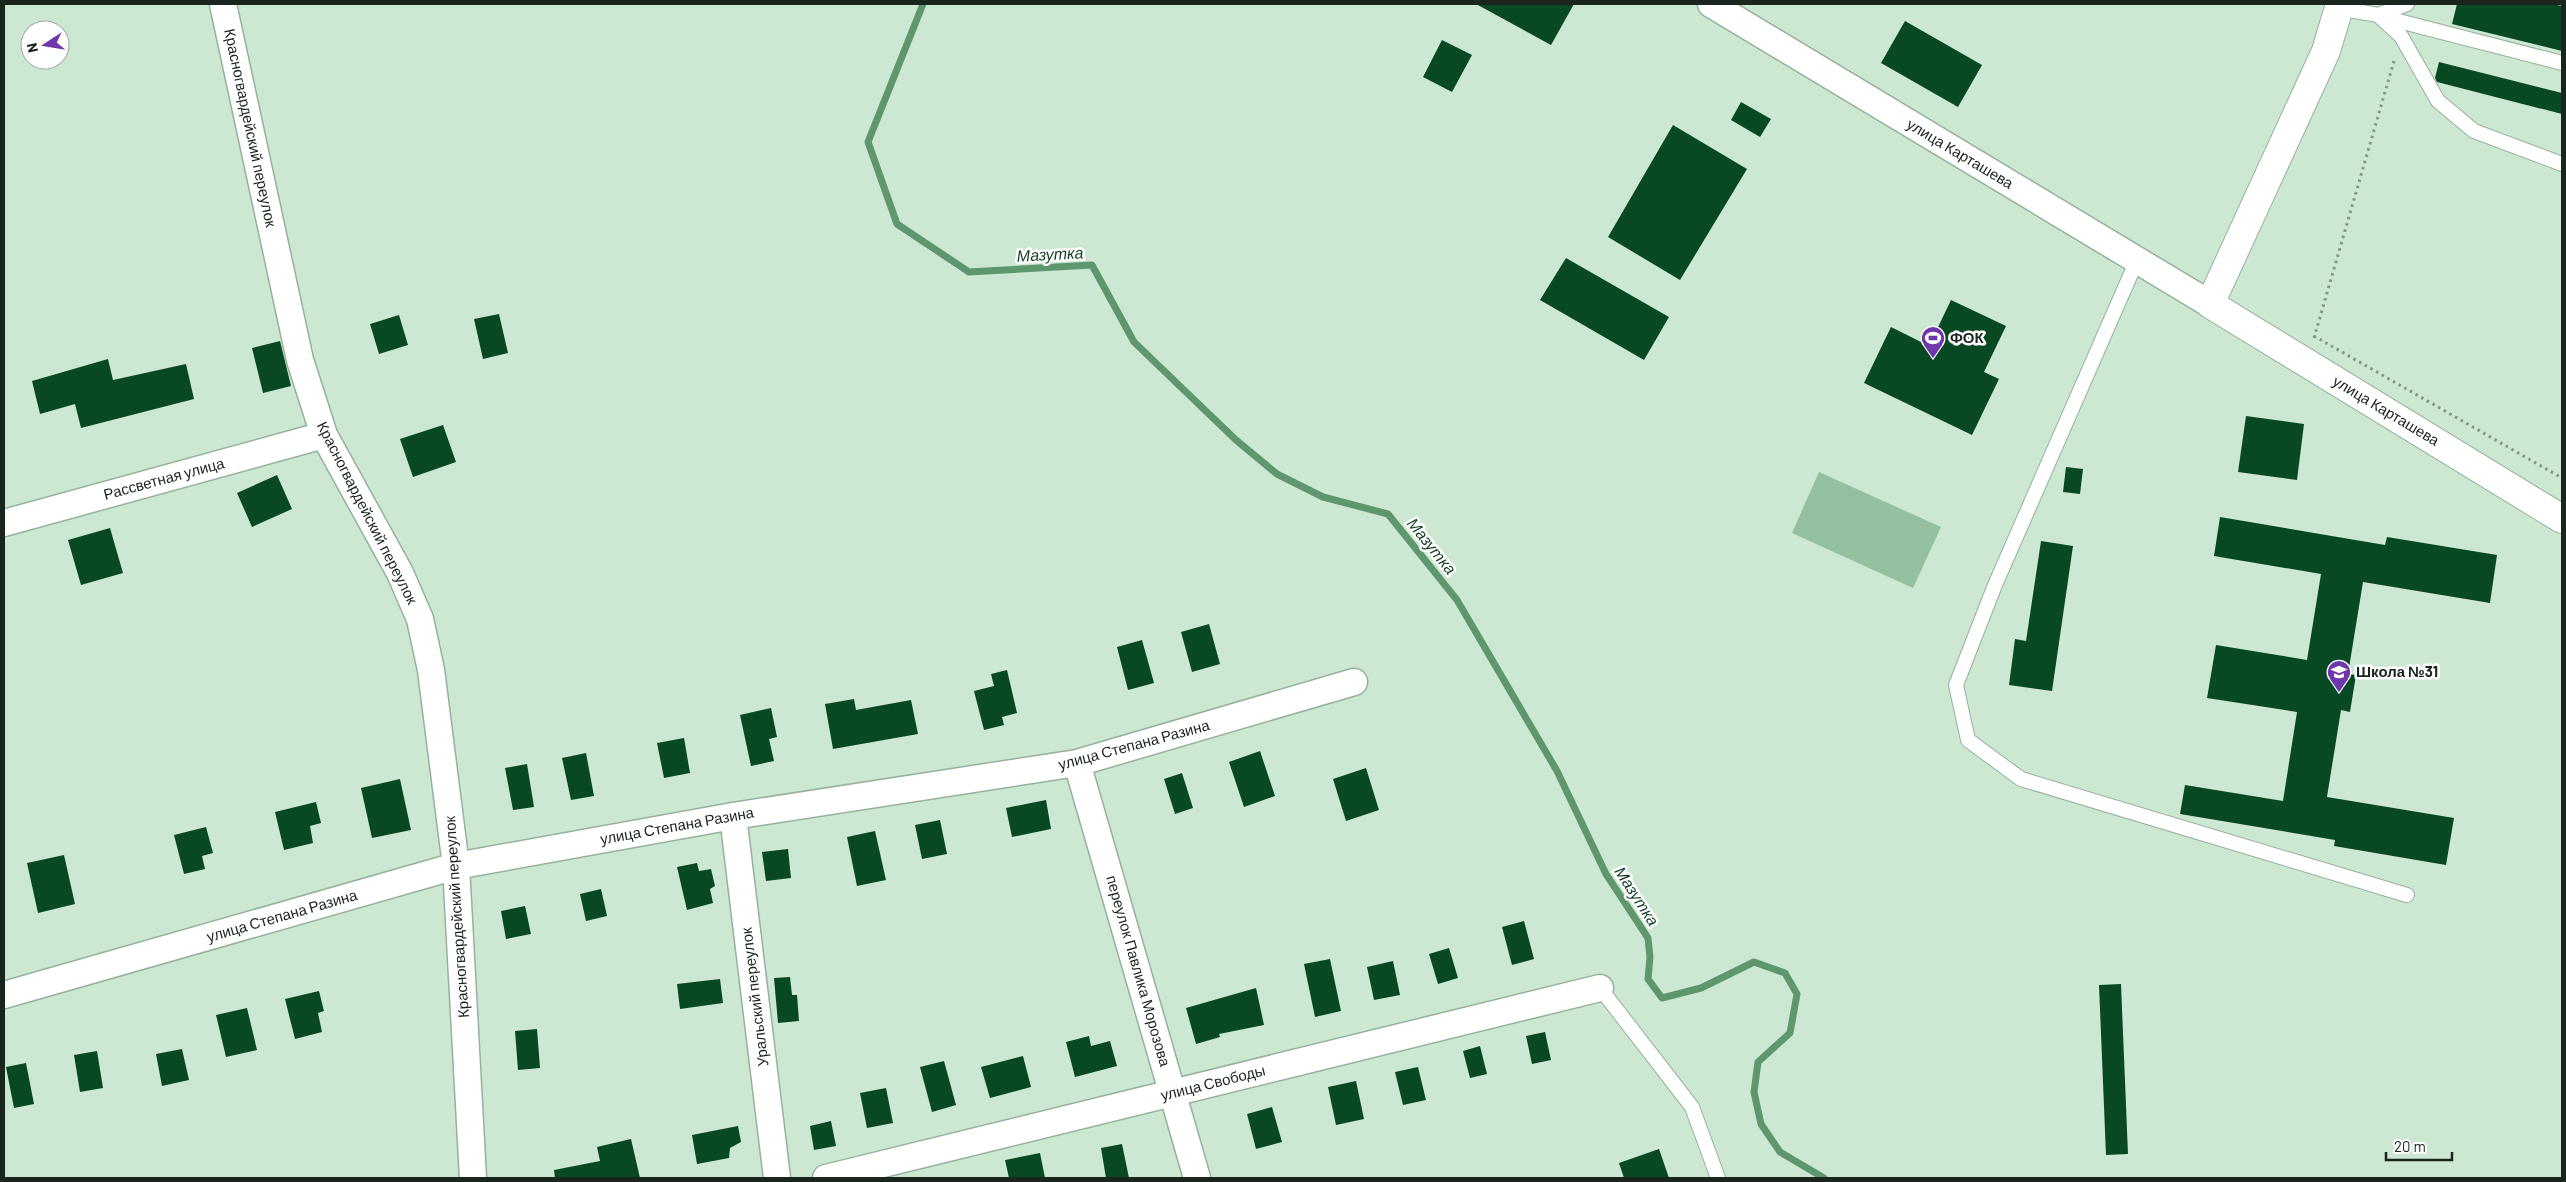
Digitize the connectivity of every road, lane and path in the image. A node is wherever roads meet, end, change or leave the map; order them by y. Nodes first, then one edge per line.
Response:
1 (223, 4) edge
2 (1711, 4) edge
3 (2407, 4) edge
4 (2339, 6) edge
5 (2378, 16) junction
6 (2401, 36) junction
7 (2562, 63) edge
8 (2562, 164) edge
9 (2137, 260) junction
10 (2210, 304) junction
11 (2314, 336) junction
12 (2306, 363) junction
13 (324, 435) junction
14 (2562, 478) edge
15 (2562, 519) edge
16 (4, 523) edge
17 (1354, 682) dead end
18 (1077, 763) junction
19 (733, 816) junction
20 (456, 866) junction
21 (2407, 895) dead end
22 (1600, 988) joint
23 (4, 995) edge
24 (1174, 1093) junction
25 (473, 1178) edge
26 (777, 1178) edge
27 (826, 1178) edge
28 (1197, 1178) edge
29 (1718, 1178) edge

1 - 13 street, Красногвардейский переулок
2 - 9 street, улица Карташева
3 - 5 lane
4 - 5 lane
4 - 10 street
5 - 6 lane
5 - 7 lane
6 - 8 lane
6 - 11 path
9 - 10 street, улица Карташева
9 - 21 lane
10 - 12 street, улица Карташева
11 - 12 path
11 - 14 path
12 - 15 street, улица Карташева
13 - 16 street, Рассветная улица
13 - 20 street, Красногвардейский переулок
17 - 18 street, улица Степана Разина
18 - 19 street, улица Степана Разина
18 - 24 street, переулок Павлика Морозова
19 - 20 street, улица Степана Разина
19 - 26 street, Уральский переулок
20 - 23 street, улица Степана Разина
20 - 25 street, Красногвардейский переулок
22 - 24 street, улица Свободы
22 - 29 lane
24 - 27 street, улица Свободы
24 - 28 street, переулок Павлика Морозова

